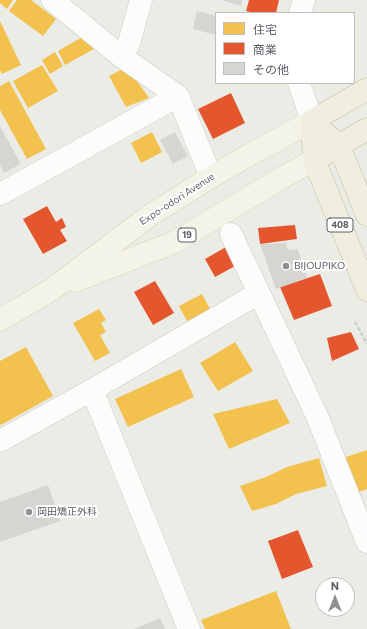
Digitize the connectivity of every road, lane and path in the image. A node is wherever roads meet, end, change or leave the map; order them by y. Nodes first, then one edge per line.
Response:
1 (52, 0) edge
2 (141, 0) edge
3 (304, 0) edge
4 (300, 12) edge
5 (122, 57) junction
6 (299, 84) edge
7 (367, 89) edge
8 (178, 96) junction
9 (312, 121) junction
10 (367, 129) edge
11 (339, 146) junction
12 (314, 160) junction
13 (211, 177) junction
14 (0, 194) edge
15 (367, 215) edge
16 (231, 234) dead end
17 (51, 290) junction
18 (367, 290) edge
19 (259, 293) junction
20 (0, 320) edge
21 (355, 322) dead end
22 (367, 344) edge
23 (92, 390) junction
24 (0, 441) edge
25 (367, 542) edge
26 (189, 629) edge

1 - 5 street
2 - 5 street
3 - 4 street
5 - 8 street
6 - 9 street
7 - 9 highway
8 - 13 street
8 - 14 street
9 - 11 highway, 408
9 - 12 highway, 408
9 - 13 main road, Expo-odori Avenue / 19
10 - 11 highway
11 - 12 highway
11 - 15 highway, 408
12 - 17 main road, Expo-odori Avenue / 19
12 - 18 highway, 408
13 - 17 main road, Expo-odori Avenue / 19
16 - 19 street
17 - 20 main road, Expo-odori Avenue / 19
19 - 23 street
19 - 25 street
21 - 22 path
23 - 24 street
23 - 26 street

